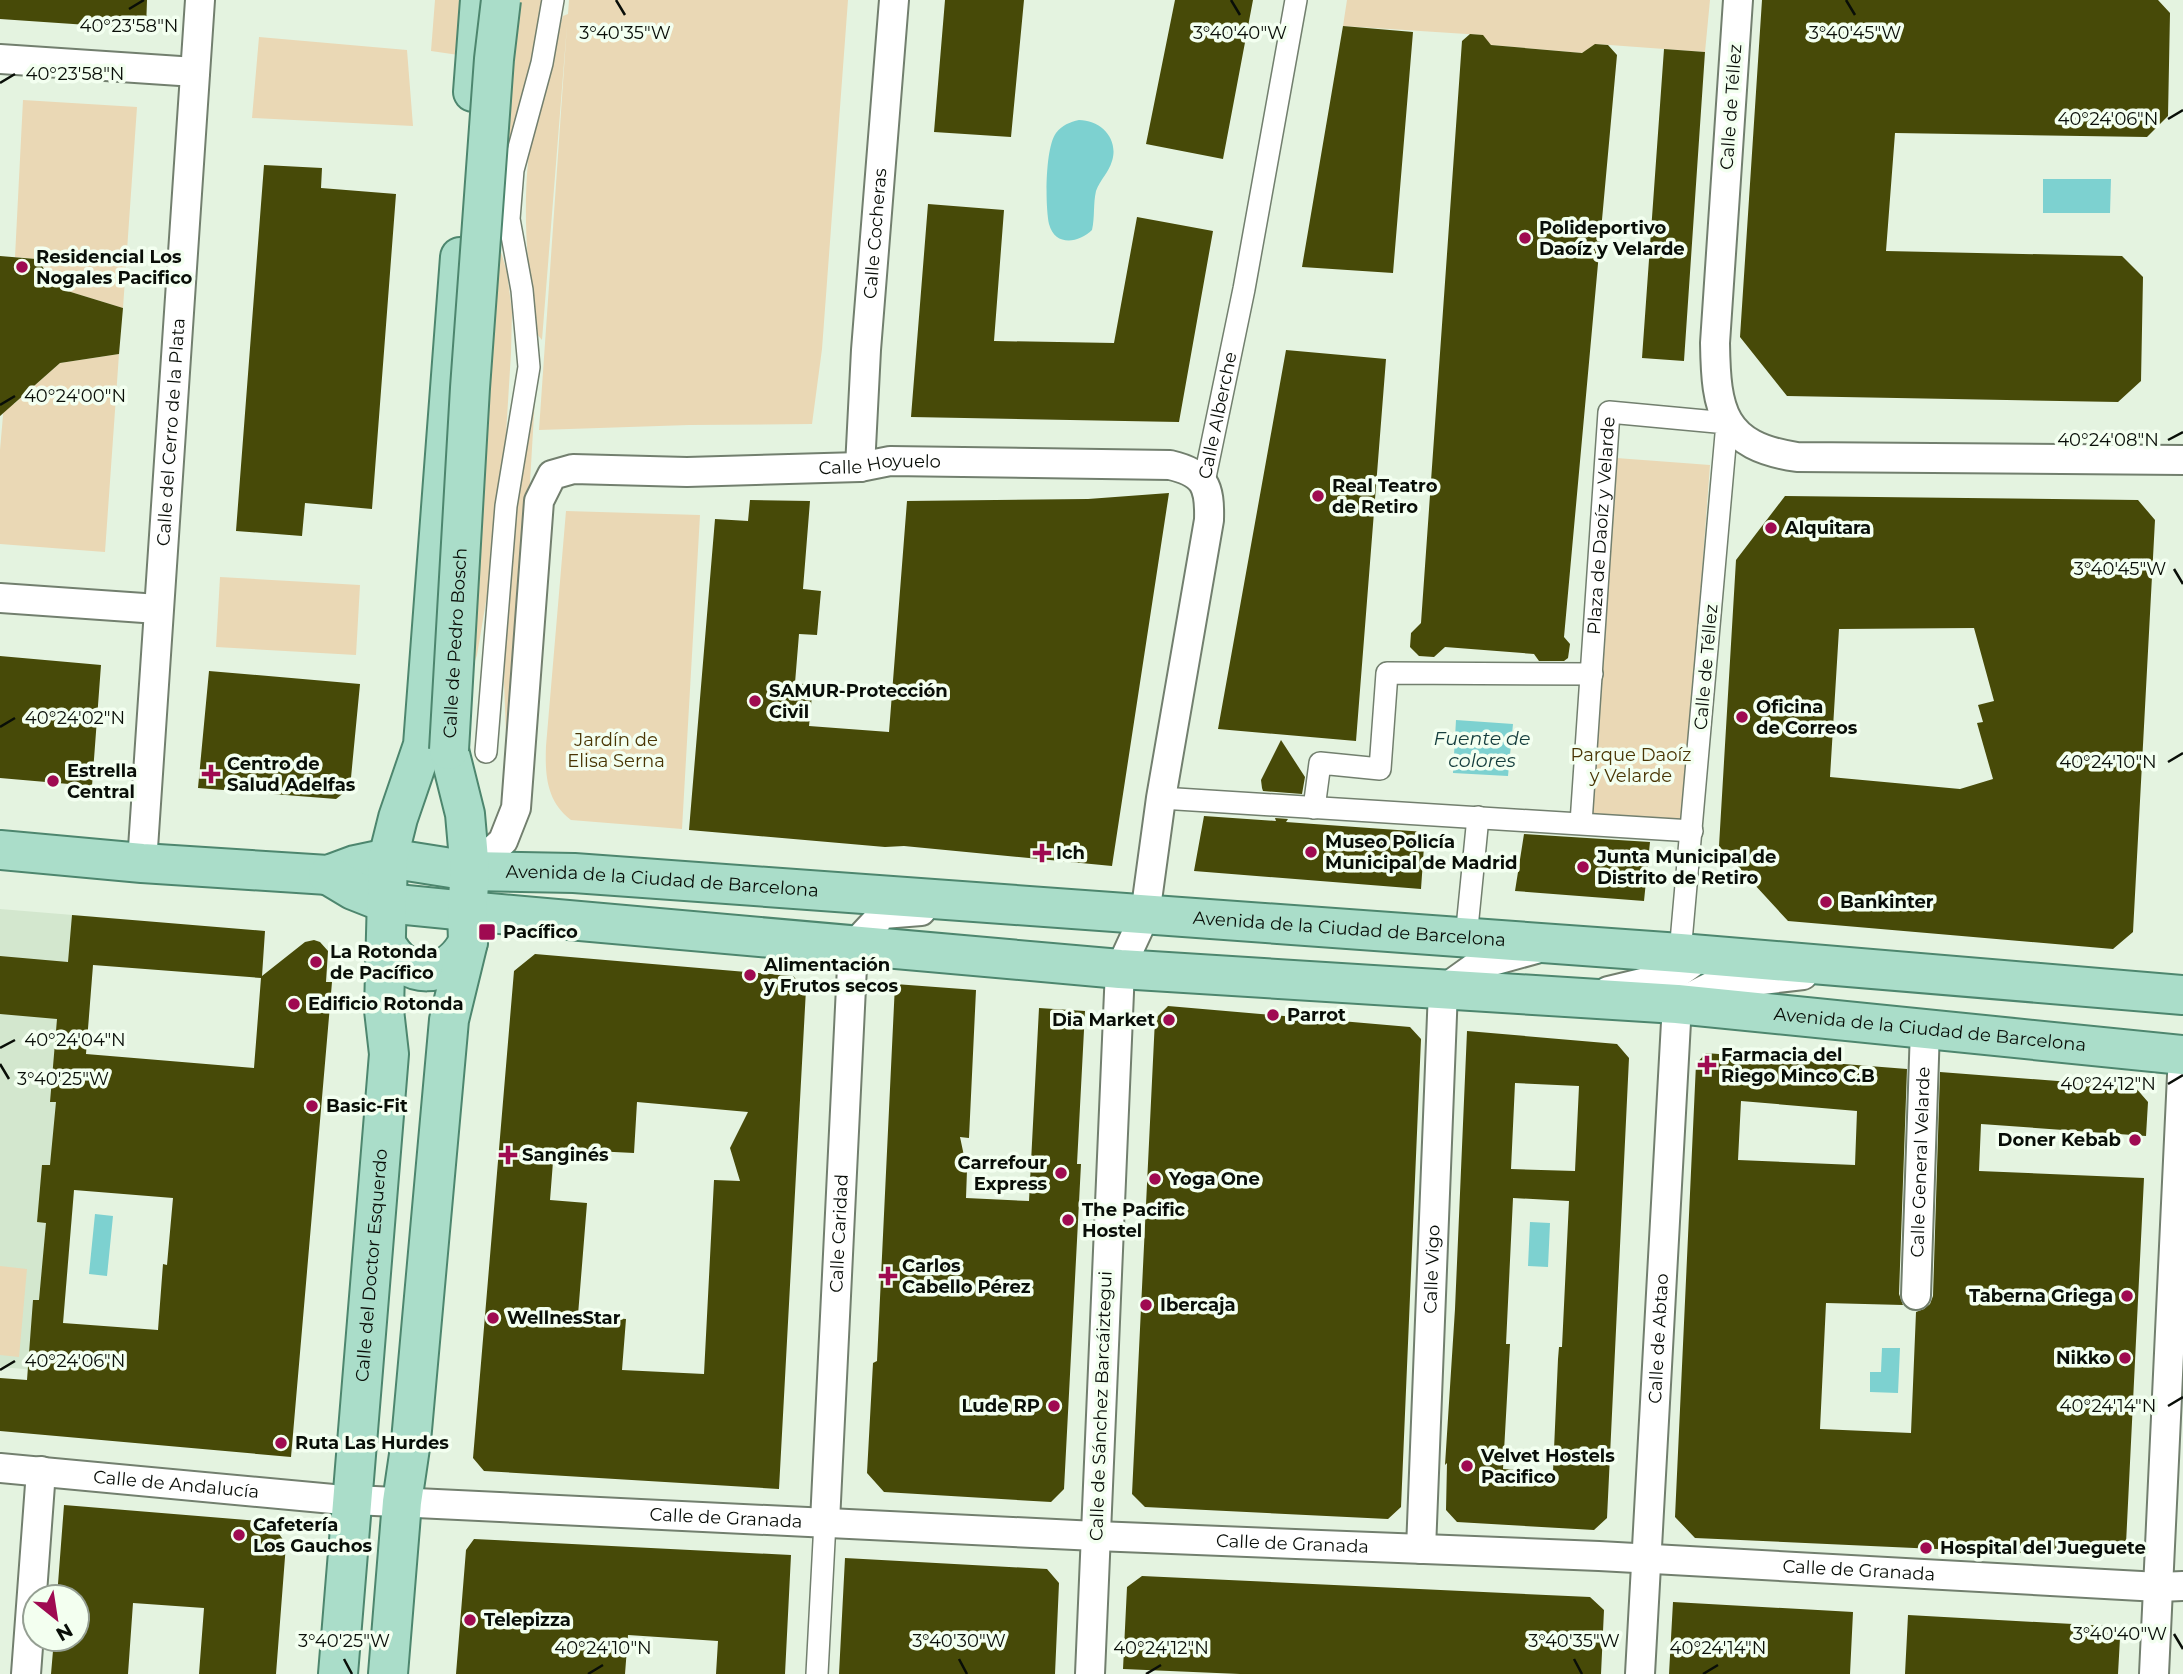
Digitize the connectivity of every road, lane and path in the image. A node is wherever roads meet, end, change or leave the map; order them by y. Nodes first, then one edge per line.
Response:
1 (200, 0) edge
2 (480, 0) edge
3 (501, 0) edge
4 (553, 0) edge
5 (894, 0) edge
6 (1296, 0) edge
7 (1738, 0) edge
8 (0, 59) edge
9 (195, 72) junction
10 (1727, 423) junction
11 (2183, 460) edge
12 (860, 467) junction
13 (1204, 482) junction
14 (0, 598) edge
15 (158, 609) junction
16 (1592, 674) junction
17 (453, 749) junction
18 (1161, 798) junction
19 (1314, 808) junction
20 (466, 814) junction
21 (1478, 817) junction
22 (398, 818) junction
23 (1581, 823) junction
24 (1692, 831) junction
25 (0, 850) edge
26 (388, 858) junction
27 (142, 863) junction
28 (470, 871) junction
29 (328, 875) junction
30 (386, 903) junction
31 (999, 905) junction
32 (1145, 915) junction
33 (467, 927) junction
34 (1466, 938) junction
35 (386, 943) junction
36 (1556, 944) junction
37 (853, 946) junction
38 (1692, 954) junction
39 (1858, 968) junction
40 (1120, 969) junction
41 (1443, 990) junction
42 (2183, 995) edge
43 (1578, 998) junction
44 (1677, 1004) junction
45 (1925, 1029) junction
46 (2183, 1054) edge
47 (1916, 1295) dead end
48 (0, 1468) edge
49 (41, 1471) junction
50 (352, 1500) junction
51 (402, 1502) junction
52 (825, 1522) junction
53 (1096, 1536) junction
54 (1421, 1549) junction
55 (1647, 1559) junction
56 (2171, 1587) edge
57 (26, 1674) edge
58 (338, 1674) edge
59 (388, 1674) edge
60 (817, 1674) edge
61 (1090, 1674) edge
62 (1640, 1674) edge
63 (2154, 1674) edge

1 - 9 street, Calle del Cerro de la Plata
2 - 17 main road, Calle de Pedro Bosch
3 - 17 main road, Calle de Pedro Bosch, bridge
4 - 17 street, Calle de Pedro Bosch
5 - 12 street, Calle Cocheras
6 - 13 street, Calle Alberche
7 - 10 street, Calle de Téllez
8 - 9 street
9 - 15 street, Calle del Cerro de la Plata
10 - 11 street
10 - 16 street, Plaza de Daoíz y Velarde
10 - 24 street, Calle de Téllez
12 - 13 street, Calle Hoyuelo
12 - 28 street, Calle Hoyuelo
13 - 18 street, Calle Alberche
14 - 15 street
15 - 27 street, Calle del Cerro de la Plata
16 - 19 street
16 - 23 street, Plaza de Daoíz y Velarde
17 - 20 main road, Calle de Pedro Bosch
17 - 22 main road, Calle de Pedro Bosch
18 - 19 street
18 - 32 street, Calle Alberche
19 - 21 street
20 - 22 main road
20 - 28 main road, Calle de Pedro Bosch
21 - 23 street
21 - 34 street
22 - 26 main road, Calle de Pedro Bosch
23 - 24 street
24 - 38 street, Calle de Téllez
25 - 27 main road, Avenida de la Ciudad de Barcelona
26 - 28 main road, Avenida de la Ciudad de Barcelona
26 - 29 main road, Avenida de la Ciudad de Barcelona
26 - 30 main road, Calle del Doctor Esquerdo
27 - 29 main road, Avenida de la Ciudad de Barcelona
28 - 31 main road, Avenida de la Ciudad de Barcelona
28 - 33 main road
29 - 30 main road, Avenida de la Ciudad de Barcelona
30 - 33 main road, Avenida de la Ciudad de Barcelona
30 - 35 main road, Calle del Doctor Esquerdo
31 - 32 main road, Avenida de la Ciudad de Barcelona
31 - 37 street, Avenida de la Ciudad de Barcelona
32 - 34 main road, Avenida de la Ciudad de Barcelona
32 - 40 street
33 - 35 main road
33 - 37 main road, Avenida de la Ciudad de Barcelona
33 - 51 main road
34 - 36 main road, Avenida de la Ciudad de Barcelona
35 - 50 main road, Calle del Doctor Esquerdo
36 - 38 main road, Avenida de la Ciudad de Barcelona
36 - 41 street, Avenida de la Ciudad de Barcelona
37 - 40 main road, Avenida de la Ciudad de Barcelona
37 - 52 street, Calle Caridad
38 - 39 main road, Avenida de la Ciudad de Barcelona
38 - 43 street, Avenida de la Ciudad de Barcelona
39 - 42 main road, Avenida de la Ciudad de Barcelona
39 - 44 street, Avenida de la Ciudad de Barcelona
40 - 41 main road, Avenida de la Ciudad de Barcelona
40 - 53 street, Calle de Sánchez Barcáiztegui
41 - 43 main road, Avenida de la Ciudad de Barcelona
41 - 54 street, Calle Vigo
43 - 44 main road, Avenida de la Ciudad de Barcelona
44 - 45 main road, Avenida de la Ciudad de Barcelona
44 - 55 street, Calle de Abtao
45 - 46 main road, Avenida de la Ciudad de Barcelona
45 - 47 street, Calle General Velarde
46 - 56 street
48 - 49 street, Calle de Andalucía
49 - 50 street, Calle de Andalucía
49 - 57 street
50 - 51 street, Calle de Andalucía
50 - 58 main road, Calle del Doctor Esquerdo
51 - 52 street, Calle de Granada
51 - 59 main road
52 - 53 street, Calle de Granada
52 - 60 street
53 - 54 street, Calle de Granada
53 - 61 street, Calle de Sánchez Barcáiztegui
54 - 55 street, Calle de Granada
55 - 56 street, Calle de Granada
55 - 62 street, Calle de Abtao
56 - 63 street

